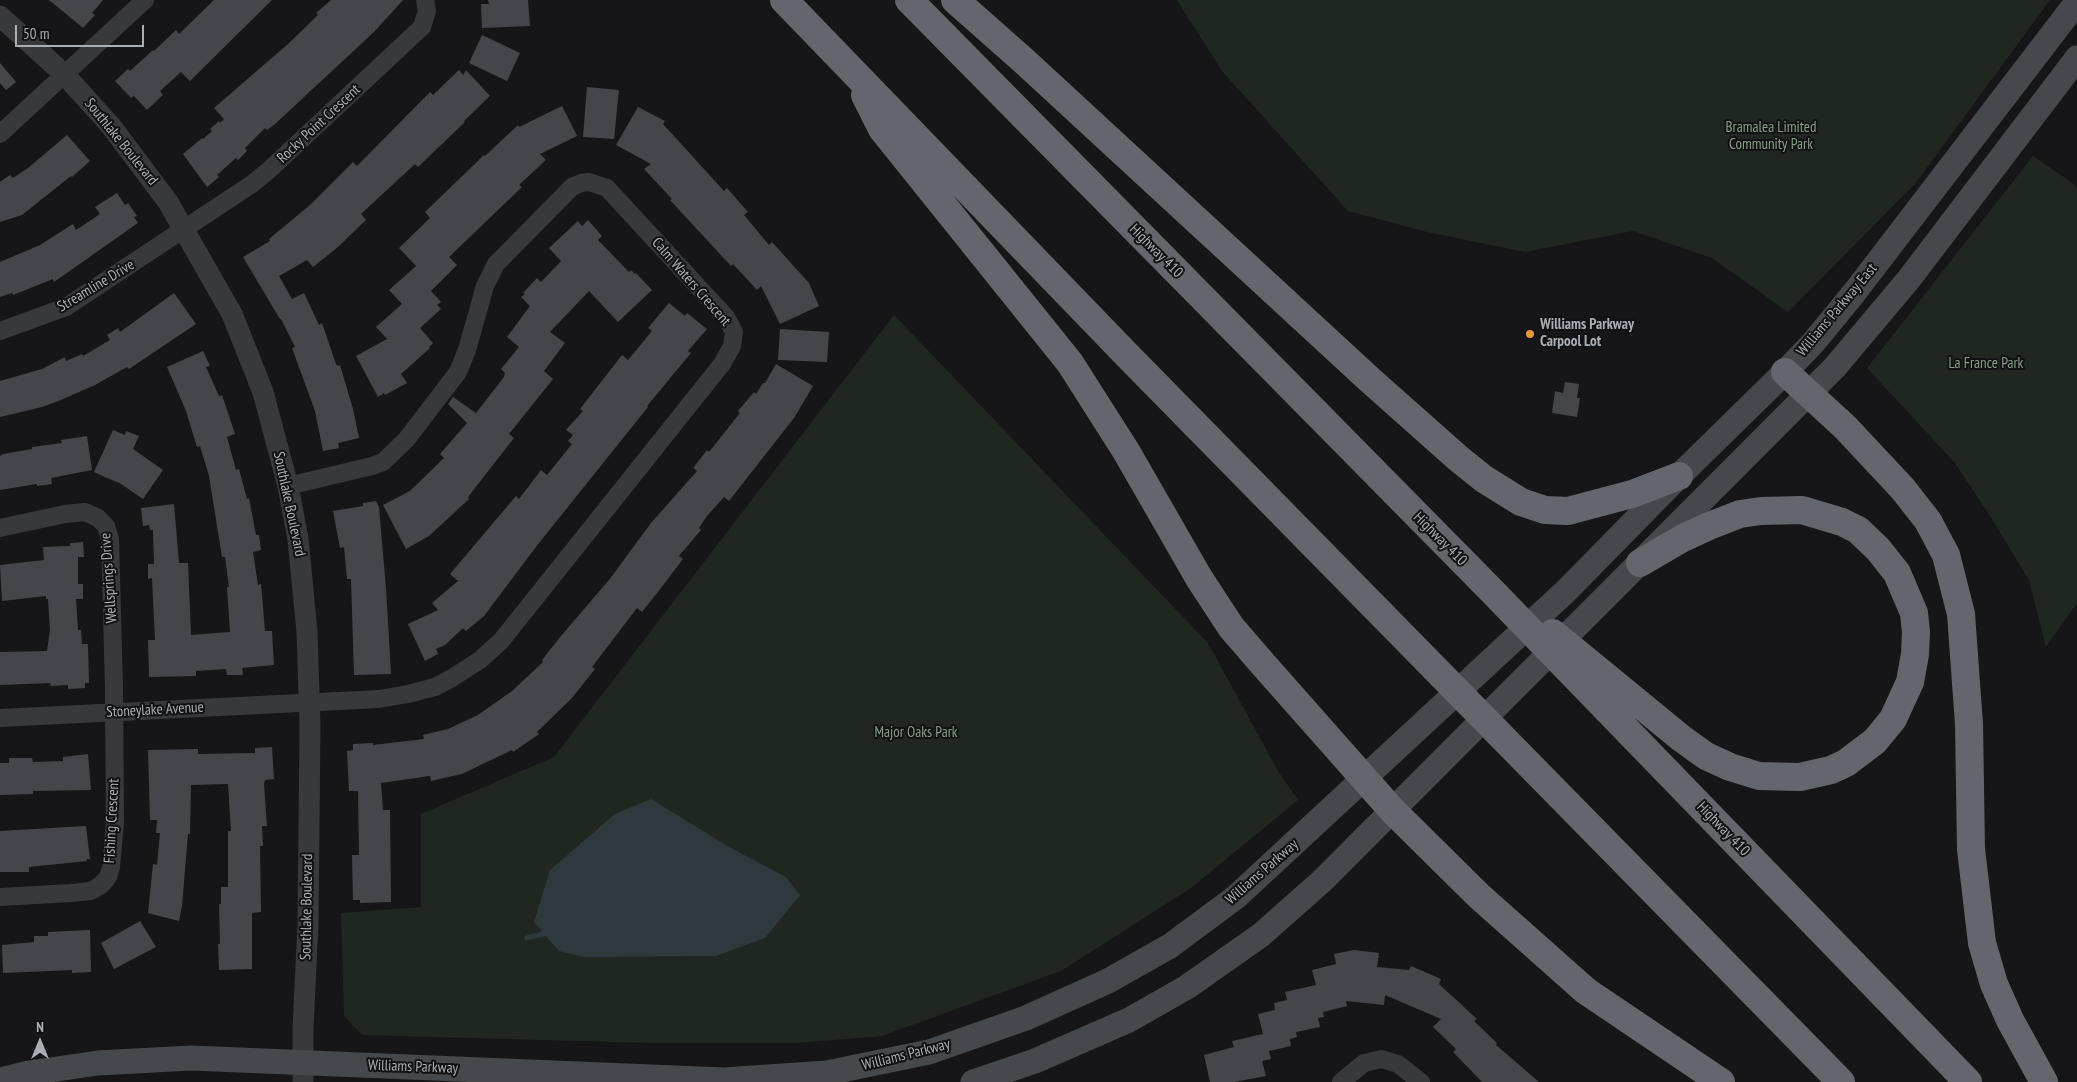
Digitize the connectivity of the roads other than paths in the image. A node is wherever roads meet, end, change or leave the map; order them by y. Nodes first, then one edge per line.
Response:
1 (145, 0) edge
2 (425, 0) edge
3 (784, 0) edge
4 (909, 0) edge
5 (955, 0) edge
6 (2077, 2) edge
7 (0, 16) edge
8 (2077, 58) edge
9 (854, 71) junction
10 (64, 74) junction
11 (0, 134) edge
12 (185, 229) junction
13 (0, 331) edge
14 (1785, 372) junction
15 (1809, 393) junction
16 (1679, 476) junction
17 (288, 486) junction
18 (0, 528) edge
19 (1640, 563) junction
20 (1490, 589) junction
21 (1566, 591) joint
22 (310, 702) junction
23 (114, 712) junction
24 (0, 718) edge
25 (1364, 779) junction
26 (1392, 810) junction
27 (0, 897) edge
28 (303, 1072) edge
29 (0, 1080) edge
30 (974, 1082) edge
31 (1341, 1082) edge
32 (1421, 1082) edge
33 (1721, 1082) edge
34 (1841, 1082) edge
35 (1968, 1082) edge
36 (2044, 1082) edge

1 - 10 street
2 - 12 street, Rocky Point Crescent
3 - 9 highway
4 - 20 highway, Highway 410
5 - 16 highway
6 - 14 main road, Williams Parkway East
7 - 10 street, Southlake Boulevard
8 - 15 main road
9 - 25 highway
9 - 34 highway
10 - 11 street
10 - 12 street, Southlake Boulevard
12 - 13 street, Streamline Drive
12 - 17 street, Southlake Boulevard
14 - 15 highway
14 - 16 main road, Williams Parkway East
15 - 19 main road
15 - 36 highway
16 - 21 main road, Williams Parkway East
17 - 22 street, Southlake Boulevard
17 - 22 street, Calm Waters Crescent
18 - 23 street, Wellsprings Drive
19 - 20 highway
19 - 26 main road
20 - 35 highway, Highway 410
21 - 25 main road, Williams Parkway
22 - 23 street, Stoneylake Avenue
22 - 28 street, Southlake Boulevard
23 - 24 street, Stoneylake Avenue
23 - 27 street, Fishing Crescent
25 - 26 highway
25 - 28 main road, Williams Parkway
26 - 30 main road
26 - 33 highway
28 - 29 main road, Williams Parkway
31 - 32 street

